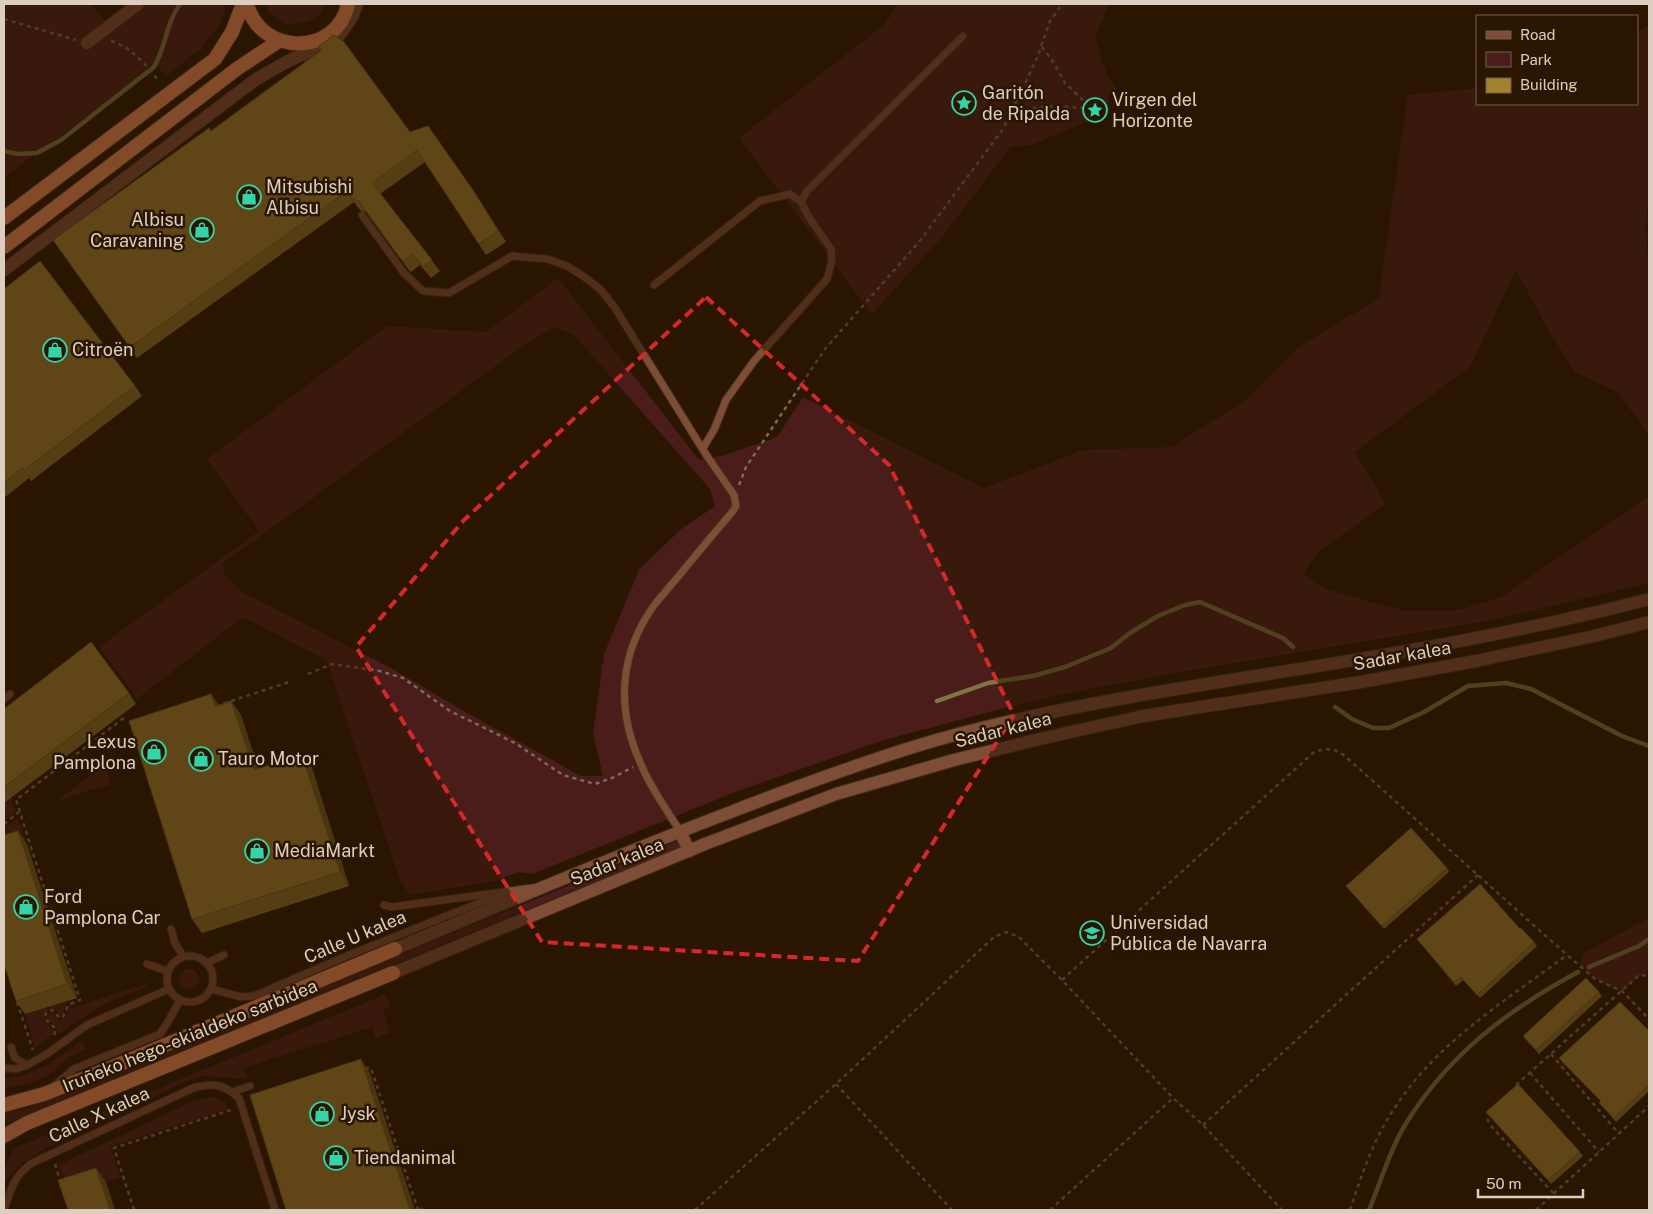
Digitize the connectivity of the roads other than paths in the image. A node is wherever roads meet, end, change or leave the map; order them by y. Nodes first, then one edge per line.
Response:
1 (138, 4) edge
2 (243, 4) edge
3 (247, 4) edge
4 (348, 4) edge
5 (357, 4) edge
6 (963, 36) dead end
7 (91, 40) road end
8 (279, 41) junction
9 (801, 202) junction
10 (362, 215) edge
11 (4, 218) edge
12 (4, 246) edge
13 (4, 270) edge
14 (654, 285) dead end
15 (702, 448) junction
16 (1649, 599) edge
17 (1649, 622) edge
18 (680, 831) junction
19 (689, 851) junction
20 (544, 886) junction
21 (509, 890) junction
22 (384, 905) dead end
23 (171, 930) dead end
24 (395, 949) joint
25 (183, 956) junction
26 (224, 956) dead end
27 (207, 962) junction
28 (146, 964) dead end
29 (168, 971) junction
30 (393, 973) joint
31 (169, 989) junction
32 (211, 989) junction
33 (180, 1000) junction
34 (11, 1047) dead end
35 (27, 1065) junction
36 (4, 1068) edge
37 (250, 1086) dead end
38 (232, 1092) junction
39 (44, 1094) junction
40 (4, 1105) edge
41 (4, 1136) edge
42 (4, 1210) edge
43 (275, 1210) edge

1 - 7 street
2 - 11 highway
3 - 8 highway
4 - 8 highway
5 - 13 street
6 - 9 lane
8 - 12 highway
9 - 14 lane
9 - 15 lane
10 - 15 lane
15 - 18 lane
16 - 18 street, Sadar kalea
17 - 19 street, Sadar kalea
18 - 19 street
18 - 20 street, Sadar kalea
19 - 30 street, Sadar kalea
20 - 21 lane, Calle U kalea
20 - 24 street, Sadar kalea
21 - 22 lane, Calle U kalea
21 - 32 lane, Calle U kalea
23 - 25 lane
24 - 39 highway
25 - 27 lane
25 - 29 lane
26 - 27 lane
27 - 32 lane
28 - 29 lane
29 - 31 lane
30 - 41 highway, Iruñeko hego-ekialdeko sarbidea
31 - 33 lane
31 - 35 lane
32 - 33 lane
33 - 39 lane
34 - 35 lane
35 - 36 lane
37 - 38 lane
38 - 42 lane, Calle X kalea
38 - 43 lane
39 - 40 highway

